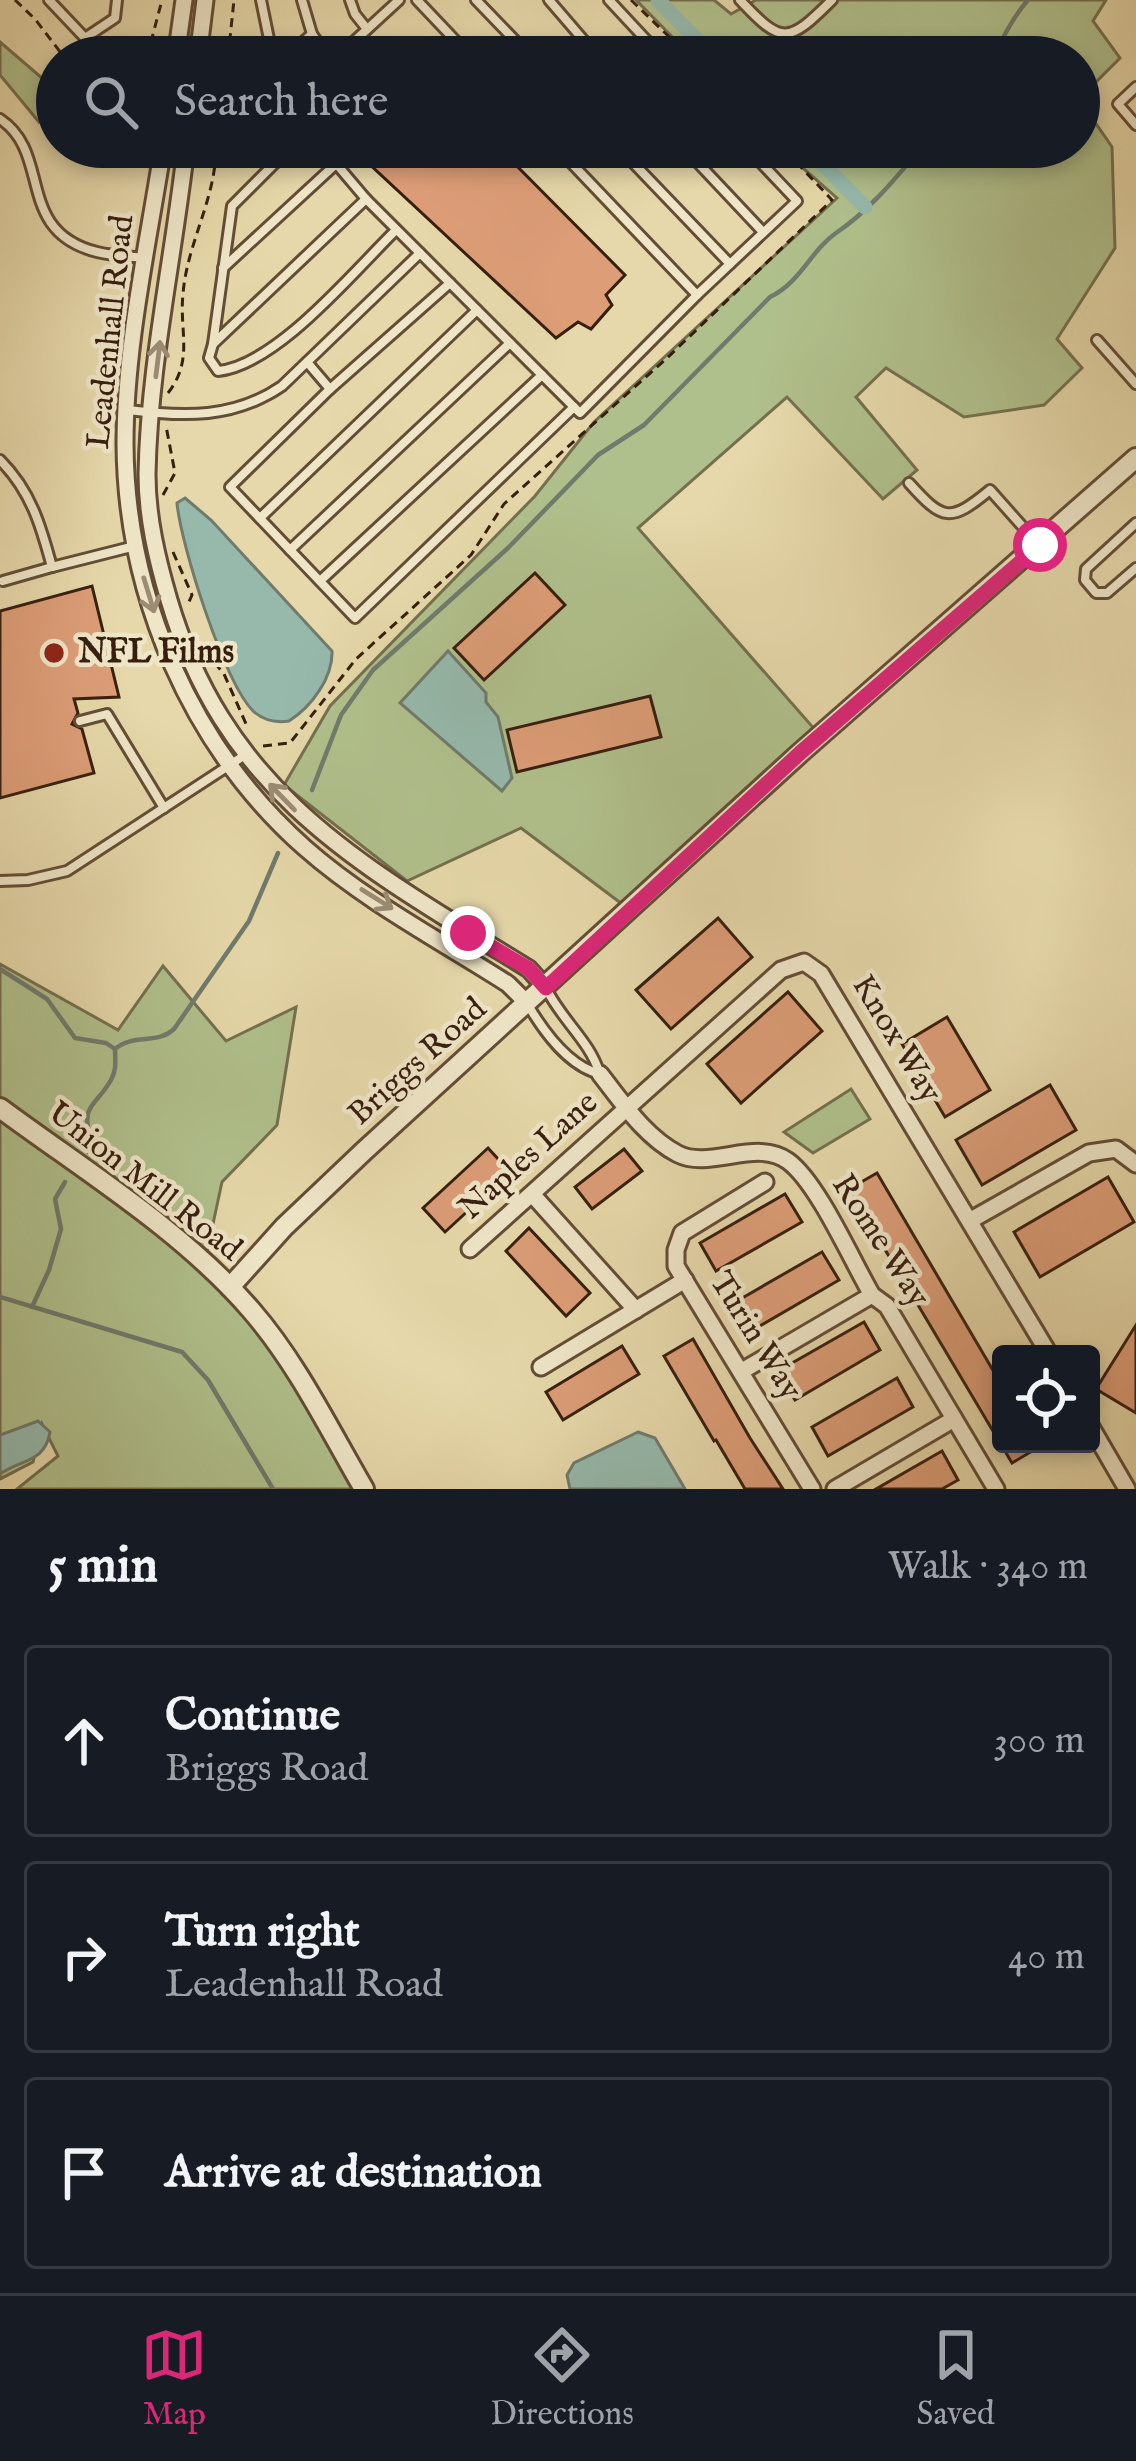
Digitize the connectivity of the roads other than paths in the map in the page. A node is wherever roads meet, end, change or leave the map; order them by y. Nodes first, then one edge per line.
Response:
1 (49, 0) edge
2 (117, 0) edge
3 (184, 0) edge
4 (205, 0) edge
5 (261, 0) edge
6 (302, 0) edge
7 (350, 0) edge
8 (398, 0) edge
9 (417, 0) edge
10 (476, 0) edge
11 (549, 0) edge
12 (608, 0) edge
13 (740, 0) edge
14 (832, 0) edge
15 (368, 28) junction
16 (312, 34) joint
17 (83, 36) edge
18 (88, 36) edge
19 (179, 36) edge
20 (201, 36) edge
21 (267, 36) edge
22 (309, 36) edge
23 (359, 36) edge
24 (451, 36) edge
25 (511, 36) edge
26 (580, 36) edge
27 (642, 36) edge
28 (1136, 87) edge
29 (0, 119) edge
30 (1136, 125) edge
31 (160, 168) edge
32 (183, 168) edge
33 (270, 168) edge
34 (332, 168) edge
35 (341, 168) edge
36 (576, 168) edge
37 (638, 168) edge
38 (702, 168) edge
39 (765, 168) edge
40 (366, 200) junction
41 (396, 230) junction
42 (764, 232) junction
43 (420, 253) junction
44 (146, 258) junction
45 (730, 264) junction
46 (224, 268) junction
47 (449, 283) junction
48 (697, 295) junction
49 (477, 310) junction
50 (1097, 340) dead end
51 (510, 343) junction
52 (213, 344) junction
53 (307, 362) junction
54 (542, 375) junction
55 (1136, 384) edge
56 (330, 389) junction
57 (574, 407) junction
58 (127, 410) junction
59 (149, 413) junction
60 (1136, 458) edge
61 (0, 460) edge
62 (908, 483) dead end
63 (260, 518) junction
64 (1136, 523) edge
65 (146, 544) junction
66 (1040, 545) junction
67 (290, 550) junction
68 (52, 567) junction
69 (1136, 568) edge
70 (3, 581) dead end
71 (320, 581) junction
72 (80, 721) dead end
73 (245, 755) junction
74 (229, 765) junction
75 (164, 808) junction
76 (0, 881) edge
77 (546, 988) junction
78 (527, 1004) junction
79 (600, 1074) junction
80 (0, 1108) edge
81 (627, 1109) junction
82 (1136, 1164) edge
83 (765, 1182) dead end
84 (532, 1194) junction
85 (971, 1220) junction
86 (470, 1249) dead end
87 (685, 1280) junction
88 (230, 1287) junction
89 (872, 1295) junction
90 (636, 1310) junction
91 (1044, 1345) edge
92 (541, 1367) dead end
93 (742, 1371) junction
94 (954, 1419) junction
95 (1100, 1440) edge
96 (1132, 1487) edge
97 (364, 1489) edge
98 (812, 1489) edge
99 (835, 1489) edge
100 (996, 1489) edge

1 - 17 lane
2 - 18 lane
3 - 19 street
4 - 20 street
5 - 21 lane
6 - 16 lane
7 - 15 lane
8 - 15 lane
9 - 24 lane
10 - 25 lane
11 - 26 lane
12 - 27 lane
13 - 14 lane
15 - 23 lane
16 - 22 lane
28 - 30 lane
29 - 44 lane
31 - 44 street, Leadenhall Road
59 -> 32 street, Leadenhall Road
33 - 46 lane
34 - 46 lane
35 - 40 lane
36 - 48 lane
37 - 45 lane
38 - 42 lane
39 - 42 lane
40 - 41 lane
40 - 52 lane
41 - 43 lane
41 - 52 lane
42 - 45 lane
43 - 47 lane
43 - 53 lane
44 - 58 street, Leadenhall Road
45 - 48 lane
46 - 52 lane
47 - 49 lane
47 - 56 lane
48 - 57 lane
49 - 51 lane
49 - 63 lane
50 - 55 lane
51 - 54 lane
51 - 67 lane
53 - 56 lane
53 - 59 lane
54 - 57 lane
54 - 71 lane
56 - 63 lane
57 - 71 lane
58 - 59 lane
58 - 65 street, Leadenhall Road
59 - 65 street, Leadenhall Road
60 - 66 street, Briggs Road
61 - 68 lane
62 - 66 lane
63 - 67 lane
64 - 69 lane
65 - 68 lane
65 - 73 street, Leadenhall Road
65 -> 74 street, Leadenhall Road
66 - 77 street, Briggs Road
67 - 71 lane
68 - 70 lane
72 - 75 lane
73 - 74 lane
77 -> 73 street, Leadenhall Road
74 - 75 lane
74 -> 78 street, Leadenhall Road
75 - 76 lane
77 - 78 street, Briggs Road
77 - 79 lane
78 - 79 lane
78 - 88 street, Briggs Road
79 - 81 street, Rome Way
80 - 88 street, Union Mill Road
81 - 84 street, Naples Lane
81 - 85 street, Knox Way
81 - 89 street, Rome Way
82 - 85 street
83 - 87 street, Turin Way
84 - 86 street, Naples Lane
84 - 90 street
85 - 91 street, Knox Way
87 - 90 street
87 - 93 street, Turin Way
88 - 97 street, Union Mill Road
89 - 93 street
89 - 94 street, Rome Way
90 - 92 street
93 - 98 street, Turin Way
94 - 99 street
94 - 100 street, Rome Way
95 - 96 street

